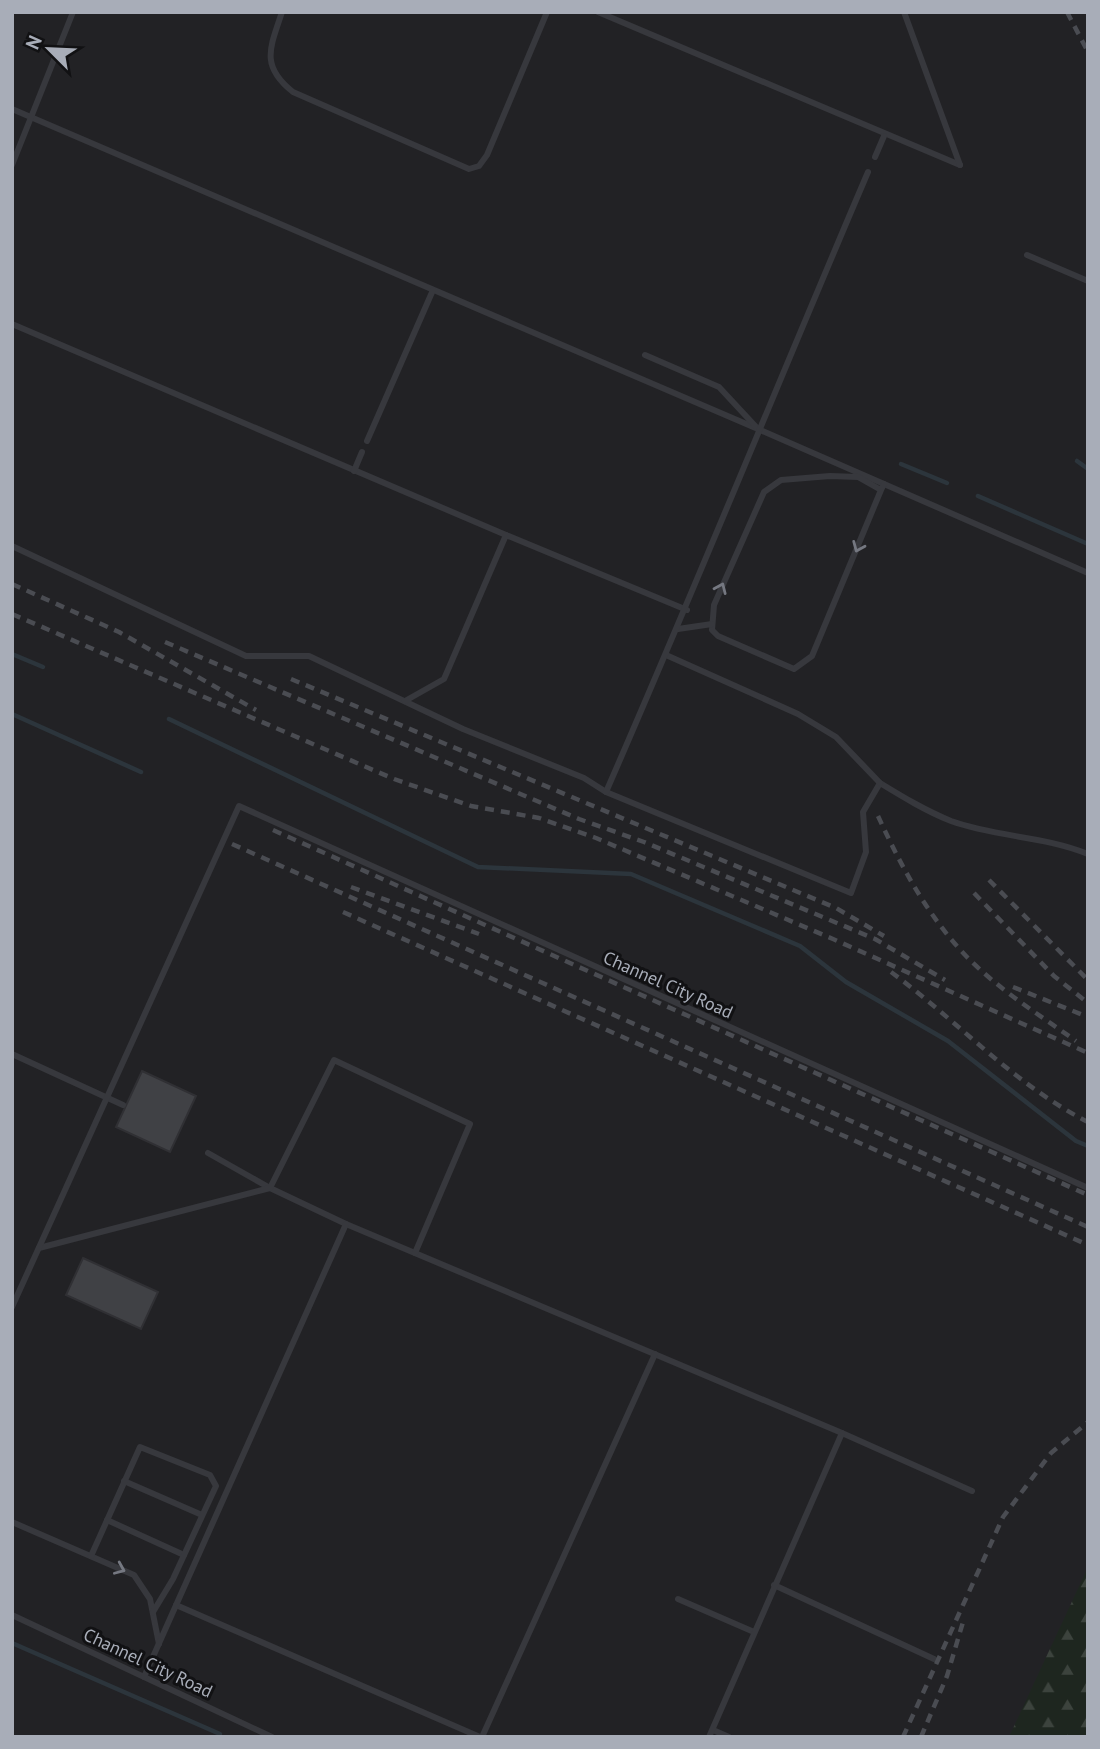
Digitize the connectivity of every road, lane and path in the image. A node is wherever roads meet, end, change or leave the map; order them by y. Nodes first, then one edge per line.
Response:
1 (72, 12) edge
2 (282, 12) edge
3 (547, 12) edge
4 (598, 12) edge
5 (904, 12) edge
6 (12, 109) edge
7 (30, 117) junction
8 (884, 136) junction
9 (874, 157) dead end
10 (12, 165) edge
11 (868, 172) dead end
12 (1027, 255) dead end
13 (1088, 281) edge
14 (433, 290) junction
15 (12, 324) edge
16 (645, 355) dead end
17 (758, 429) junction
18 (367, 441) dead end
19 (362, 452) dead end
20 (354, 471) junction
21 (883, 487) junction
22 (506, 535) junction
23 (12, 547) edge
24 (1088, 573) edge
25 (687, 610) junction
26 (712, 624) junction
27 (678, 629) junction
28 (666, 655) junction
29 (405, 701) junction
30 (880, 783) junction
31 (606, 792) junction
32 (1088, 853) edge
33 (12, 1054) edge
34 (106, 1096) junction
35 (123, 1105) dead end
36 (208, 1153) dead end
37 (271, 1188) junction
38 (1088, 1188) edge
39 (346, 1224) junction
40 (40, 1248) junction
41 (415, 1253) junction
42 (12, 1307) edge
43 (655, 1354) junction
44 (842, 1433) junction
45 (124, 1481) junction
46 (972, 1491) dead end
47 (202, 1515) junction
48 (107, 1520) junction
49 (12, 1522) edge
50 (184, 1555) junction
51 (91, 1556) junction
52 (774, 1585) junction
53 (678, 1599) dead end
54 (176, 1605) junction
55 (153, 1612) junction
56 (12, 1615) edge
57 (754, 1632) junction
58 (159, 1644) junction
59 (934, 1659) dead end
60 (144, 1676) junction
61 (257, 1730) junction
62 (711, 1733) edge
63 (253, 1737) edge
64 (272, 1737) edge
65 (481, 1737) edge
66 (729, 1737) edge

1 - 7 lane
2 - 3 lane
4 - 8 lane
5 - 8 lane
6 - 7 lane
7 - 10 lane
7 - 14 lane
8 - 9 lane
11 - 17 lane
12 - 13 lane
14 - 17 lane
14 - 18 lane
15 - 20 lane
16 - 17 lane
17 - 21 lane
17 - 25 lane
19 - 20 lane
20 - 22 lane
21 - 24 lane
26 -> 21 lane
21 -> 26 lane
22 - 25 lane
22 - 29 lane
23 - 29 lane
25 - 27 lane
26 - 27 lane
27 - 28 lane
28 - 30 lane
28 - 31 lane
29 - 31 lane
30 - 31 lane
30 - 32 lane
33 - 34 lane
34 - 35 lane
34 - 38 lane, Channel City Road
34 - 40 lane
36 - 37 lane
37 - 39 lane
37 - 40 lane
37 - 41 lane
39 - 41 lane
39 - 54 lane
40 - 42 lane
41 - 43 lane
43 - 44 lane
43 - 65 lane
44 - 46 lane
44 - 52 lane
45 - 47 lane
45 - 47 lane
45 - 48 lane
47 - 50 lane
48 - 50 lane
48 - 51 lane
49 - 51 lane
50 - 55 lane
51 -> 55 lane
52 - 57 lane
52 - 59 lane
53 - 57 lane
54 - 58 lane
54 - 65 lane
55 - 58 lane
56 - 60 lane, Channel City Road
57 - 62 lane
58 - 60 lane
60 - 61 lane, Channel City Road
61 - 63 lane
61 - 64 lane, Channel City Road
62 - 66 lane

